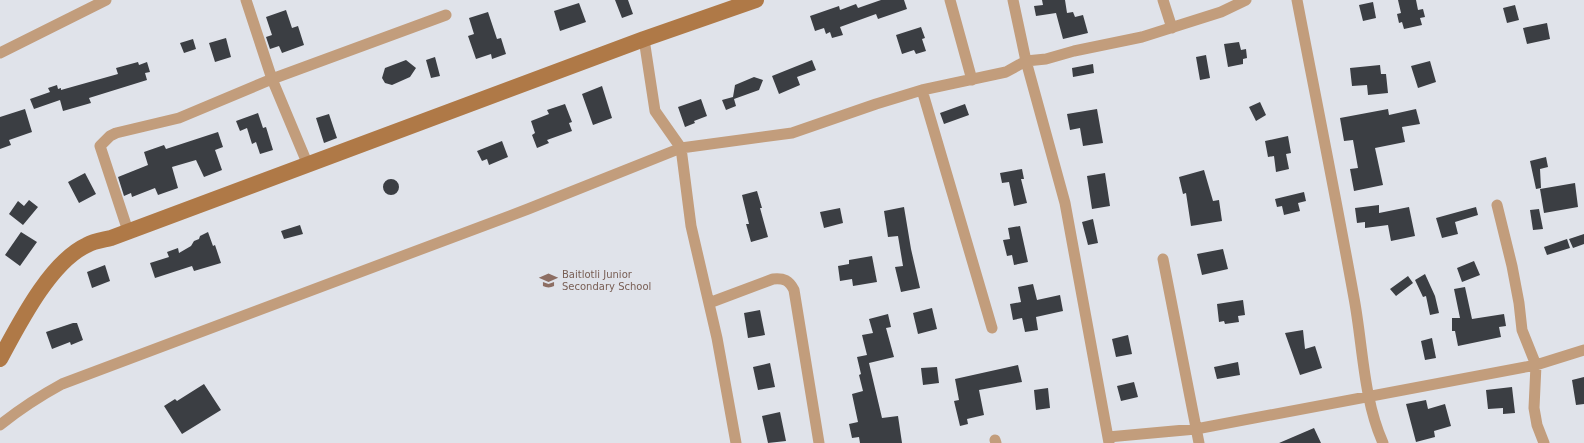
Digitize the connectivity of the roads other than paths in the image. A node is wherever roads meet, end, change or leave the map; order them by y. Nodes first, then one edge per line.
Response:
1 (106, 0) edge
2 (246, 0) edge
3 (754, 0) edge
4 (950, 0) edge
5 (1014, 0) edge
6 (1163, 0) edge
7 (1246, 0) edge
8 (1297, 0) edge
9 (446, 15) dead end
10 (1172, 28) junction
11 (644, 39) junction
12 (0, 53) edge
13 (1026, 61) junction
14 (272, 79) junction
15 (972, 80) junction
16 (922, 90) junction
17 (681, 148) junction
18 (308, 165) junction
19 (1497, 205) dead end
20 (128, 231) junction
21 (1164, 259) dead end
22 (709, 303) junction
23 (992, 328) dead end
24 (1584, 350) edge
25 (0, 359) edge
26 (1536, 366) junction
27 (1368, 398) junction
28 (0, 425) edge
29 (1196, 429) junction
30 (1109, 440) edge
31 (736, 443) edge
32 (820, 443) edge
33 (1199, 443) edge
34 (1383, 443) edge
35 (1544, 443) edge

1 - 12 street
2 - 14 street
3 - 11 street
4 - 15 street
5 - 13 street
6 - 10 street
7 - 10 street
8 - 27 street
9 - 14 street
10 - 13 street
11 - 17 street
11 - 18 street
13 - 15 street
13 - 30 street
14 - 18 street
14 - 20 street
15 - 16 street
16 - 17 street
16 - 23 street
17 - 22 street
17 - 28 street
18 - 20 street
19 - 26 street
20 - 25 street
21 - 29 street
22 - 31 street
22 - 32 street
24 - 26 street
26 - 27 street
26 - 35 street
27 - 29 street
27 - 34 street
29 - 30 street
29 - 33 street

